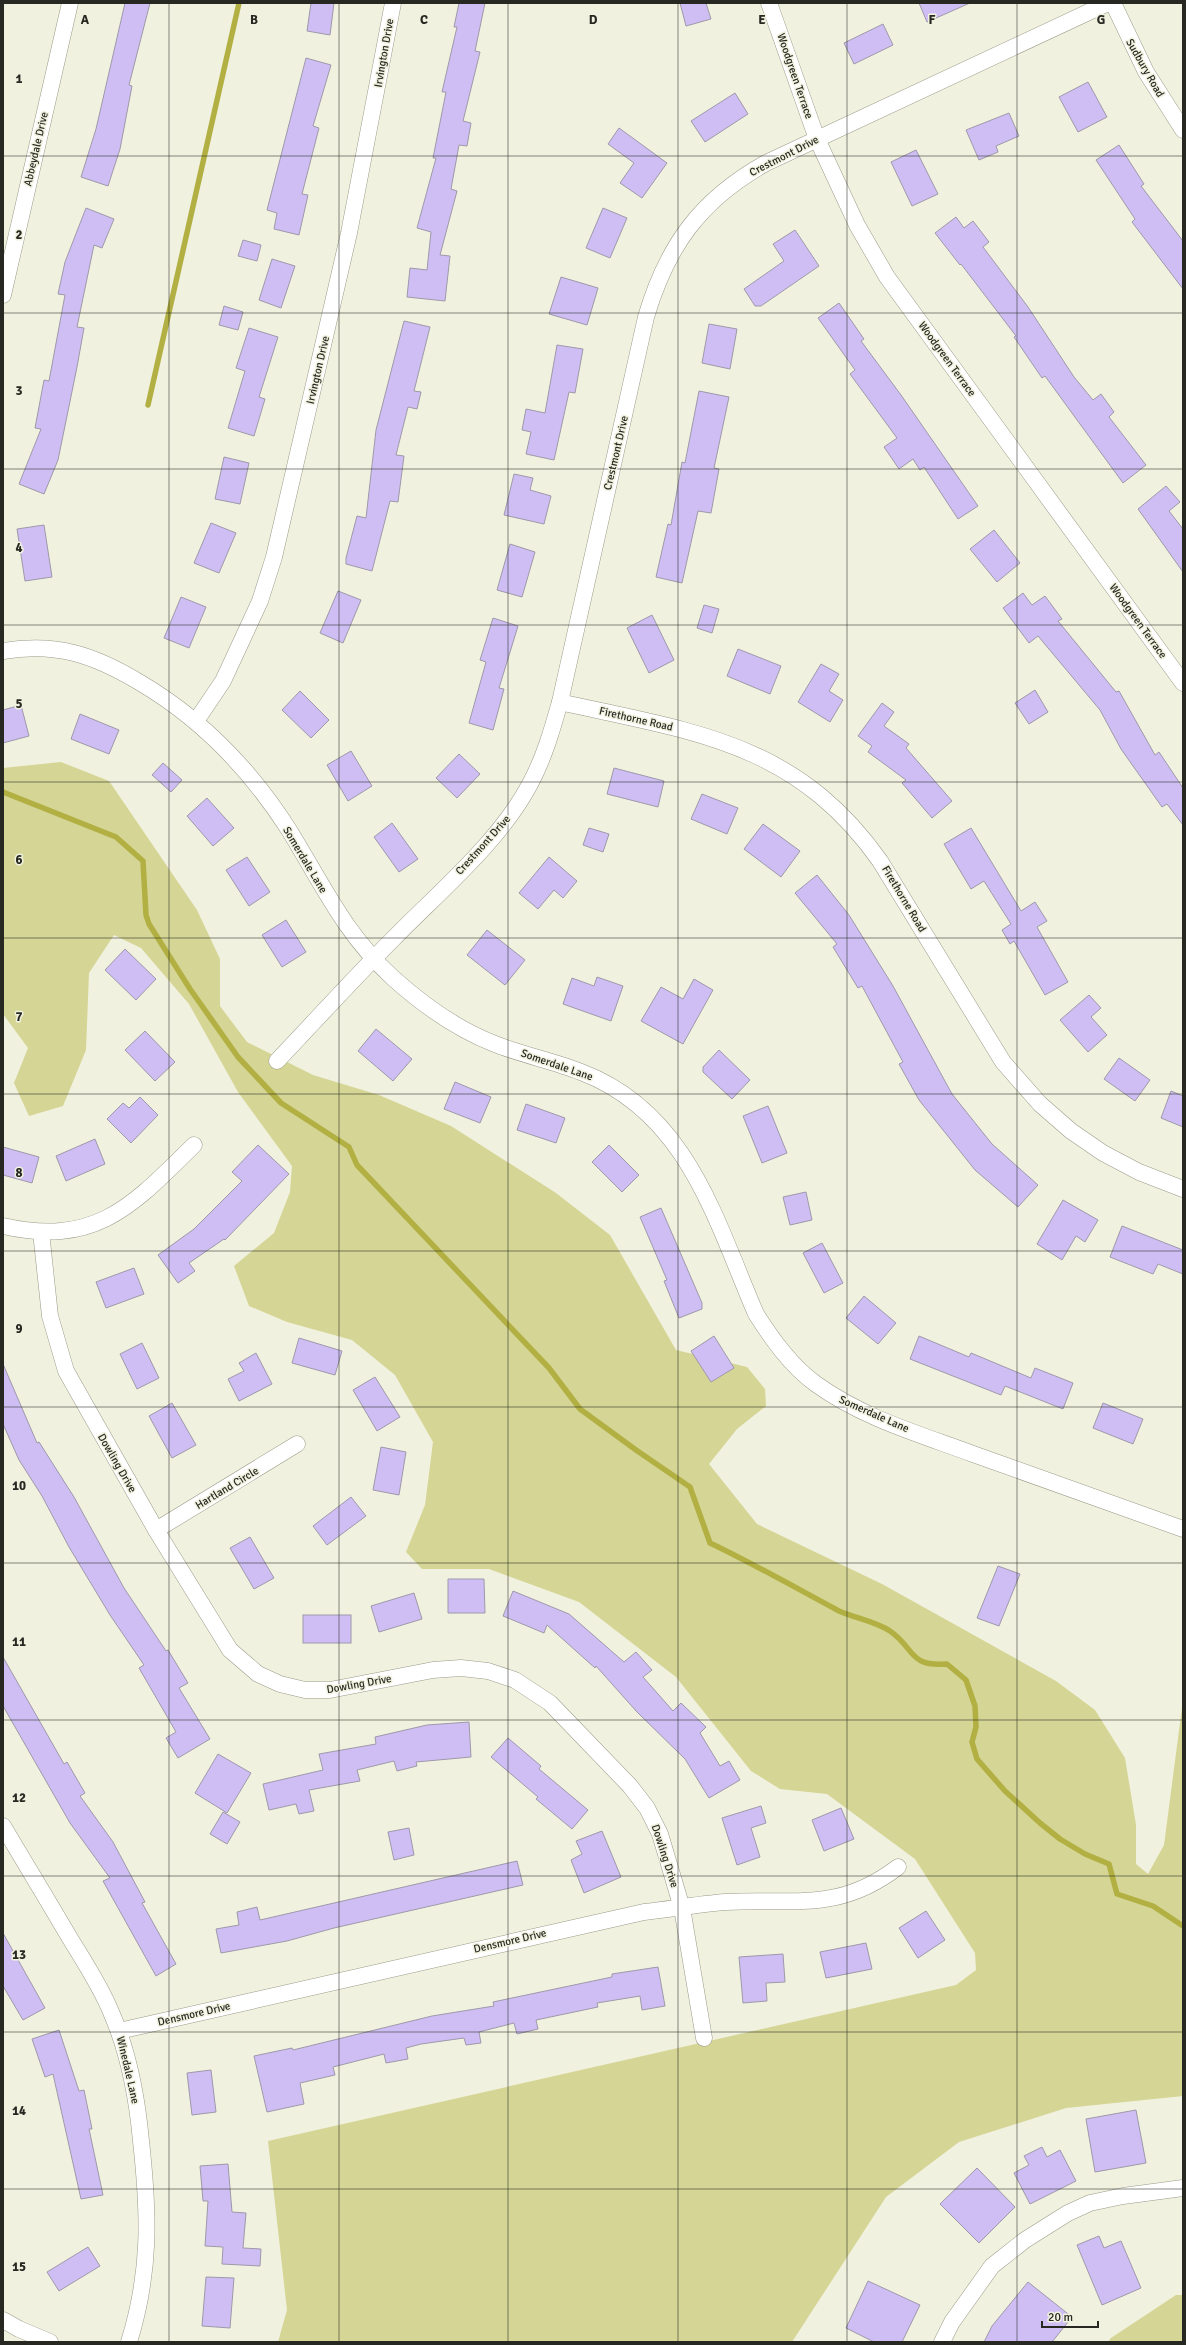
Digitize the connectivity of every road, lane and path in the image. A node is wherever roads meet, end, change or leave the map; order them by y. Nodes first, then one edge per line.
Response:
1 (70, 3) edge
2 (393, 3) edge
3 (769, 3) edge
4 (1108, 3) edge
5 (1113, 3) edge
6 (1183, 130) edge
7 (817, 139) junction
8 (3, 295) edge
9 (3, 651) edge
10 (1183, 683) edge
11 (560, 702) junction
12 (196, 721) junction
13 (373, 959) junction
14 (277, 1061) dead end
15 (194, 1145) dead end
16 (1183, 1189) edge
17 (3, 1226) edge
18 (41, 1232) junction
19 (297, 1444) dead end
20 (1183, 1529) edge
21 (156, 1530) junction
22 (3, 1826) edge
23 (898, 1867) dead end
24 (682, 1908) junction
25 (119, 2031) junction
26 (704, 2038) dead end
27 (1183, 2188) edge
28 (3, 2320) edge
29 (50, 2342) edge
30 (129, 2342) edge
31 (942, 2342) edge

1 - 8 street, Abbeydale Drive
2 - 12 street, Irvington Drive
3 - 7 street, Woodgreen Terrace
4 - 7 street, Crestmont Drive
5 - 6 street, Sudbury Road
7 - 10 street, Woodgreen Terrace
7 - 11 street, Crestmont Drive
9 - 12 street, Somerdale Lane
11 - 13 street, Crestmont Drive
11 - 16 street, Firethorne Road
12 - 13 street, Somerdale Lane
13 - 14 street, Crestmont Drive
13 - 20 street, Somerdale Lane
15 - 18 street
17 - 18 street
18 - 21 street, Dowling Drive
19 - 21 street, Hartland Circle
21 - 24 street, Dowling Drive
22 - 25 street, Winedale Lane
23 - 24 street, Densmore Drive
24 - 25 street, Densmore Drive
24 - 26 street, Dowling Drive
25 - 30 street, Winedale Lane
27 - 31 street
28 - 29 street

